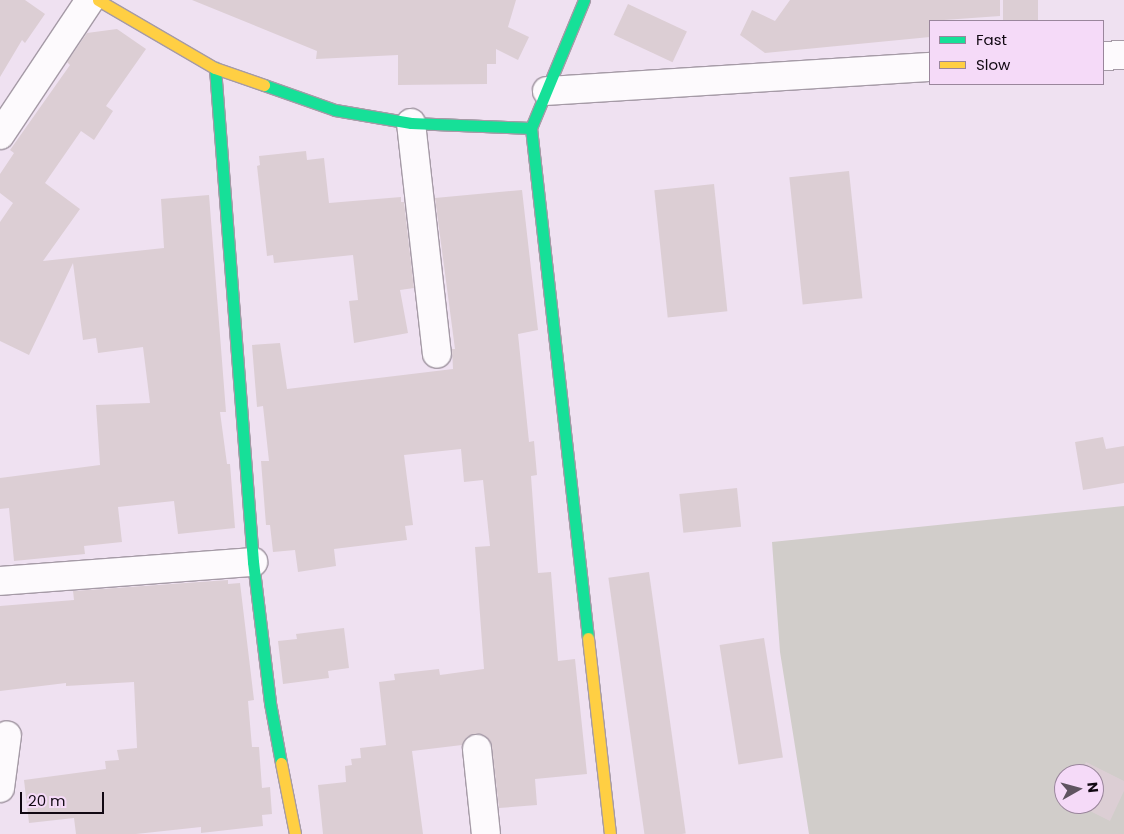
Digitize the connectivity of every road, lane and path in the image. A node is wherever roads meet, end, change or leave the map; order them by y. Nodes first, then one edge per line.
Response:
1 (90, 0) edge
2 (98, 0) edge
3 (584, 0) edge
4 (1124, 55) edge
5 (1104, 56) edge
6 (929, 67) edge
7 (215, 68) junction
8 (547, 90) junction
9 (411, 123) junction
10 (531, 128) junction
11 (0, 135) edge
12 (438, 354) dead end
13 (253, 562) junction
14 (0, 581) edge
15 (7, 735) dead end
16 (478, 749) dead end
17 (0, 788) edge
18 (294, 834) edge
19 (486, 834) edge
20 (610, 834) edge

1 - 11 street
2 - 7 street
3 - 8 street
4 - 5 street
6 - 8 street
7 - 9 street
7 - 13 street
8 - 10 street
9 - 10 street
9 - 12 street
10 - 20 street
13 - 14 street
13 - 18 street
15 - 17 street
16 - 19 street

